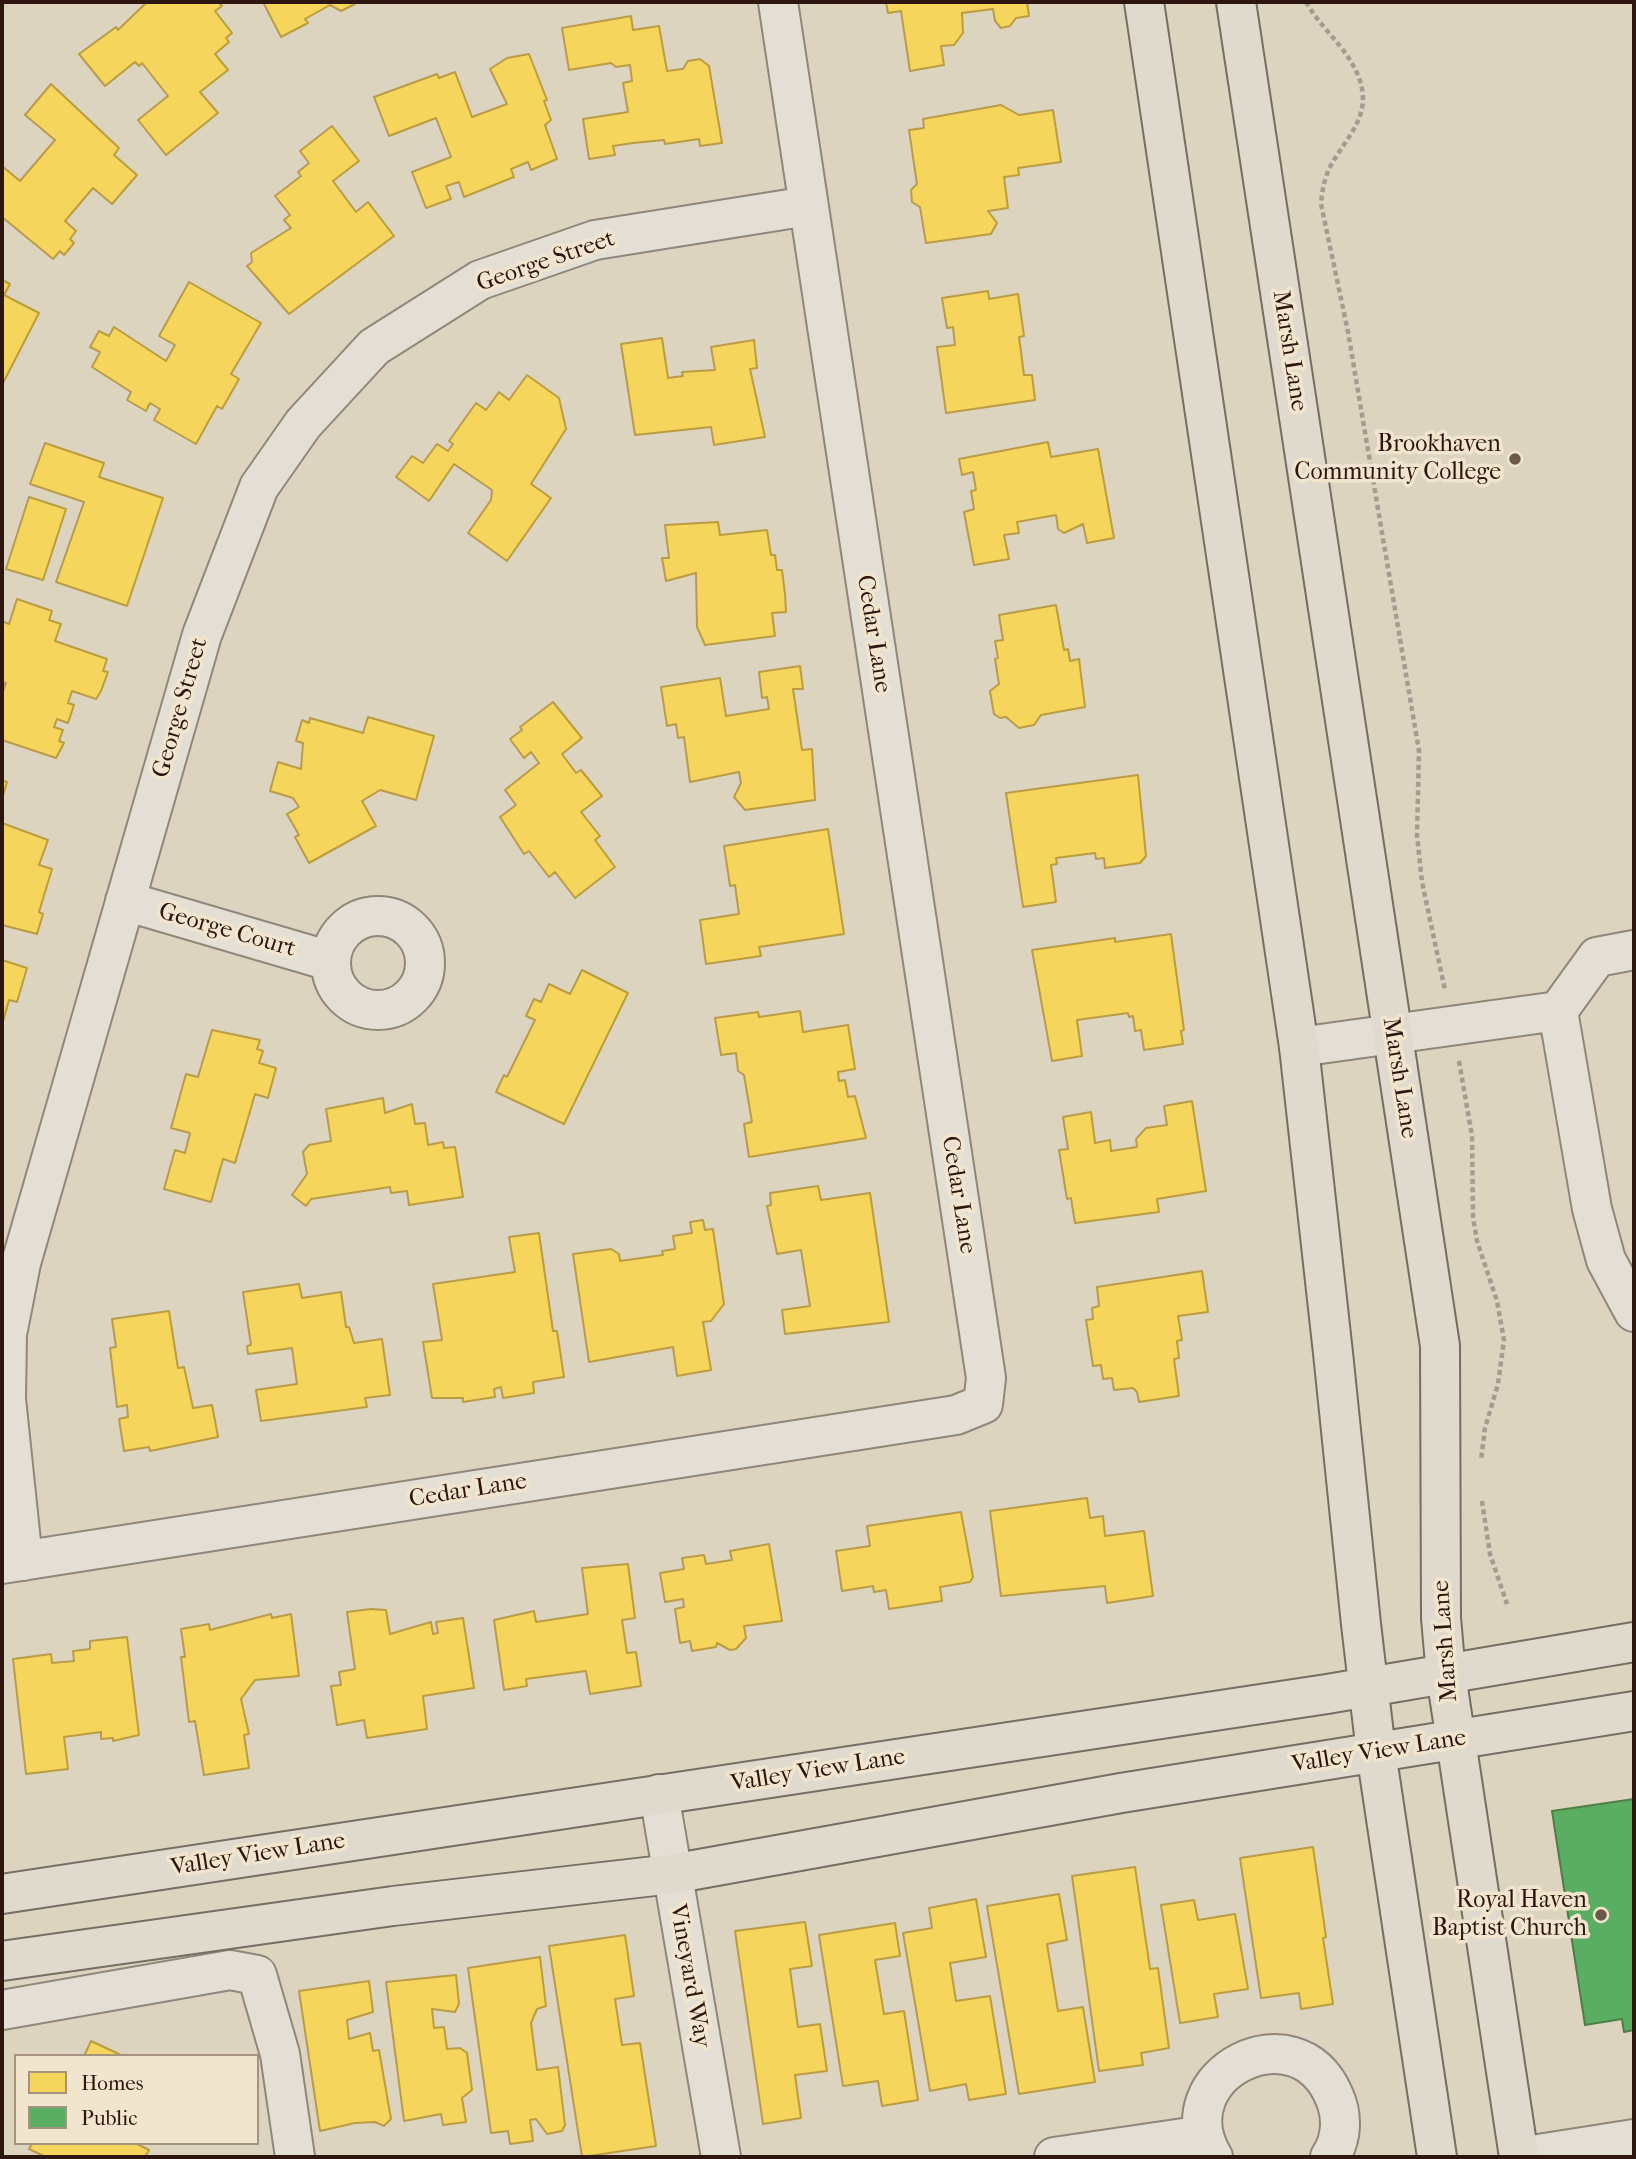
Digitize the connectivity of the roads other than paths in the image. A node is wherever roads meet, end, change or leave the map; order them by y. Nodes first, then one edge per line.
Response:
1 (778, 2) edge
2 (1144, 2) edge
3 (1236, 2) edge
4 (808, 206) junction
5 (125, 901) junction
6 (1634, 950) edge
7 (330, 961) dead end
8 (1558, 1011) junction
9 (1392, 1033) junction
10 (1299, 1047) junction
11 (1634, 1312) edge
12 (13, 1562) edge
13 (1634, 1642) edge
14 (1446, 1675) junction
15 (1368, 1687) junction
16 (1634, 1711) edge
17 (1456, 1740) junction
18 (1376, 1752) junction
19 (659, 1794) junction
20 (671, 1874) junction
21 (2, 1894) edge
22 (2, 1961) edge
23 (2, 2010) edge
24 (1634, 2139) edge
25 (1208, 2146) edge
26 (295, 2157) edge
27 (721, 2157) edge
28 (1054, 2157) edge
29 (1330, 2157) edge
30 (1437, 2157) edge
31 (1519, 2157) edge

1 - 4 street, Cedar Lane
2 - 10 main road
3 - 9 main road, Marsh Lane
4 - 5 street, George Street
4 - 12 street, Cedar Lane
5 - 7 street, George Court
5 - 12 street, George Street
6 - 8 street
8 - 9 street
8 - 11 street
9 - 10 street
9 - 14 main road, Marsh Lane
10 - 15 main road
13 - 14 main road, Valley View Lane
14 - 15 main road, Valley View Lane
14 - 17 main road, Marsh Lane
15 - 18 main road
15 - 19 main road, Valley View Lane
16 - 17 main road, Valley View Lane
17 - 18 main road, Valley View Lane
17 - 31 main road, Marsh Lane
18 - 20 main road, Valley View Lane
18 - 30 main road
19 - 20 street, Vineyard Way
19 - 21 main road, Valley View Lane
20 - 22 main road, Valley View Lane
20 - 27 street, Vineyard Way
23 - 26 street
24 - 31 street
25 - 28 street
25 - 29 street

